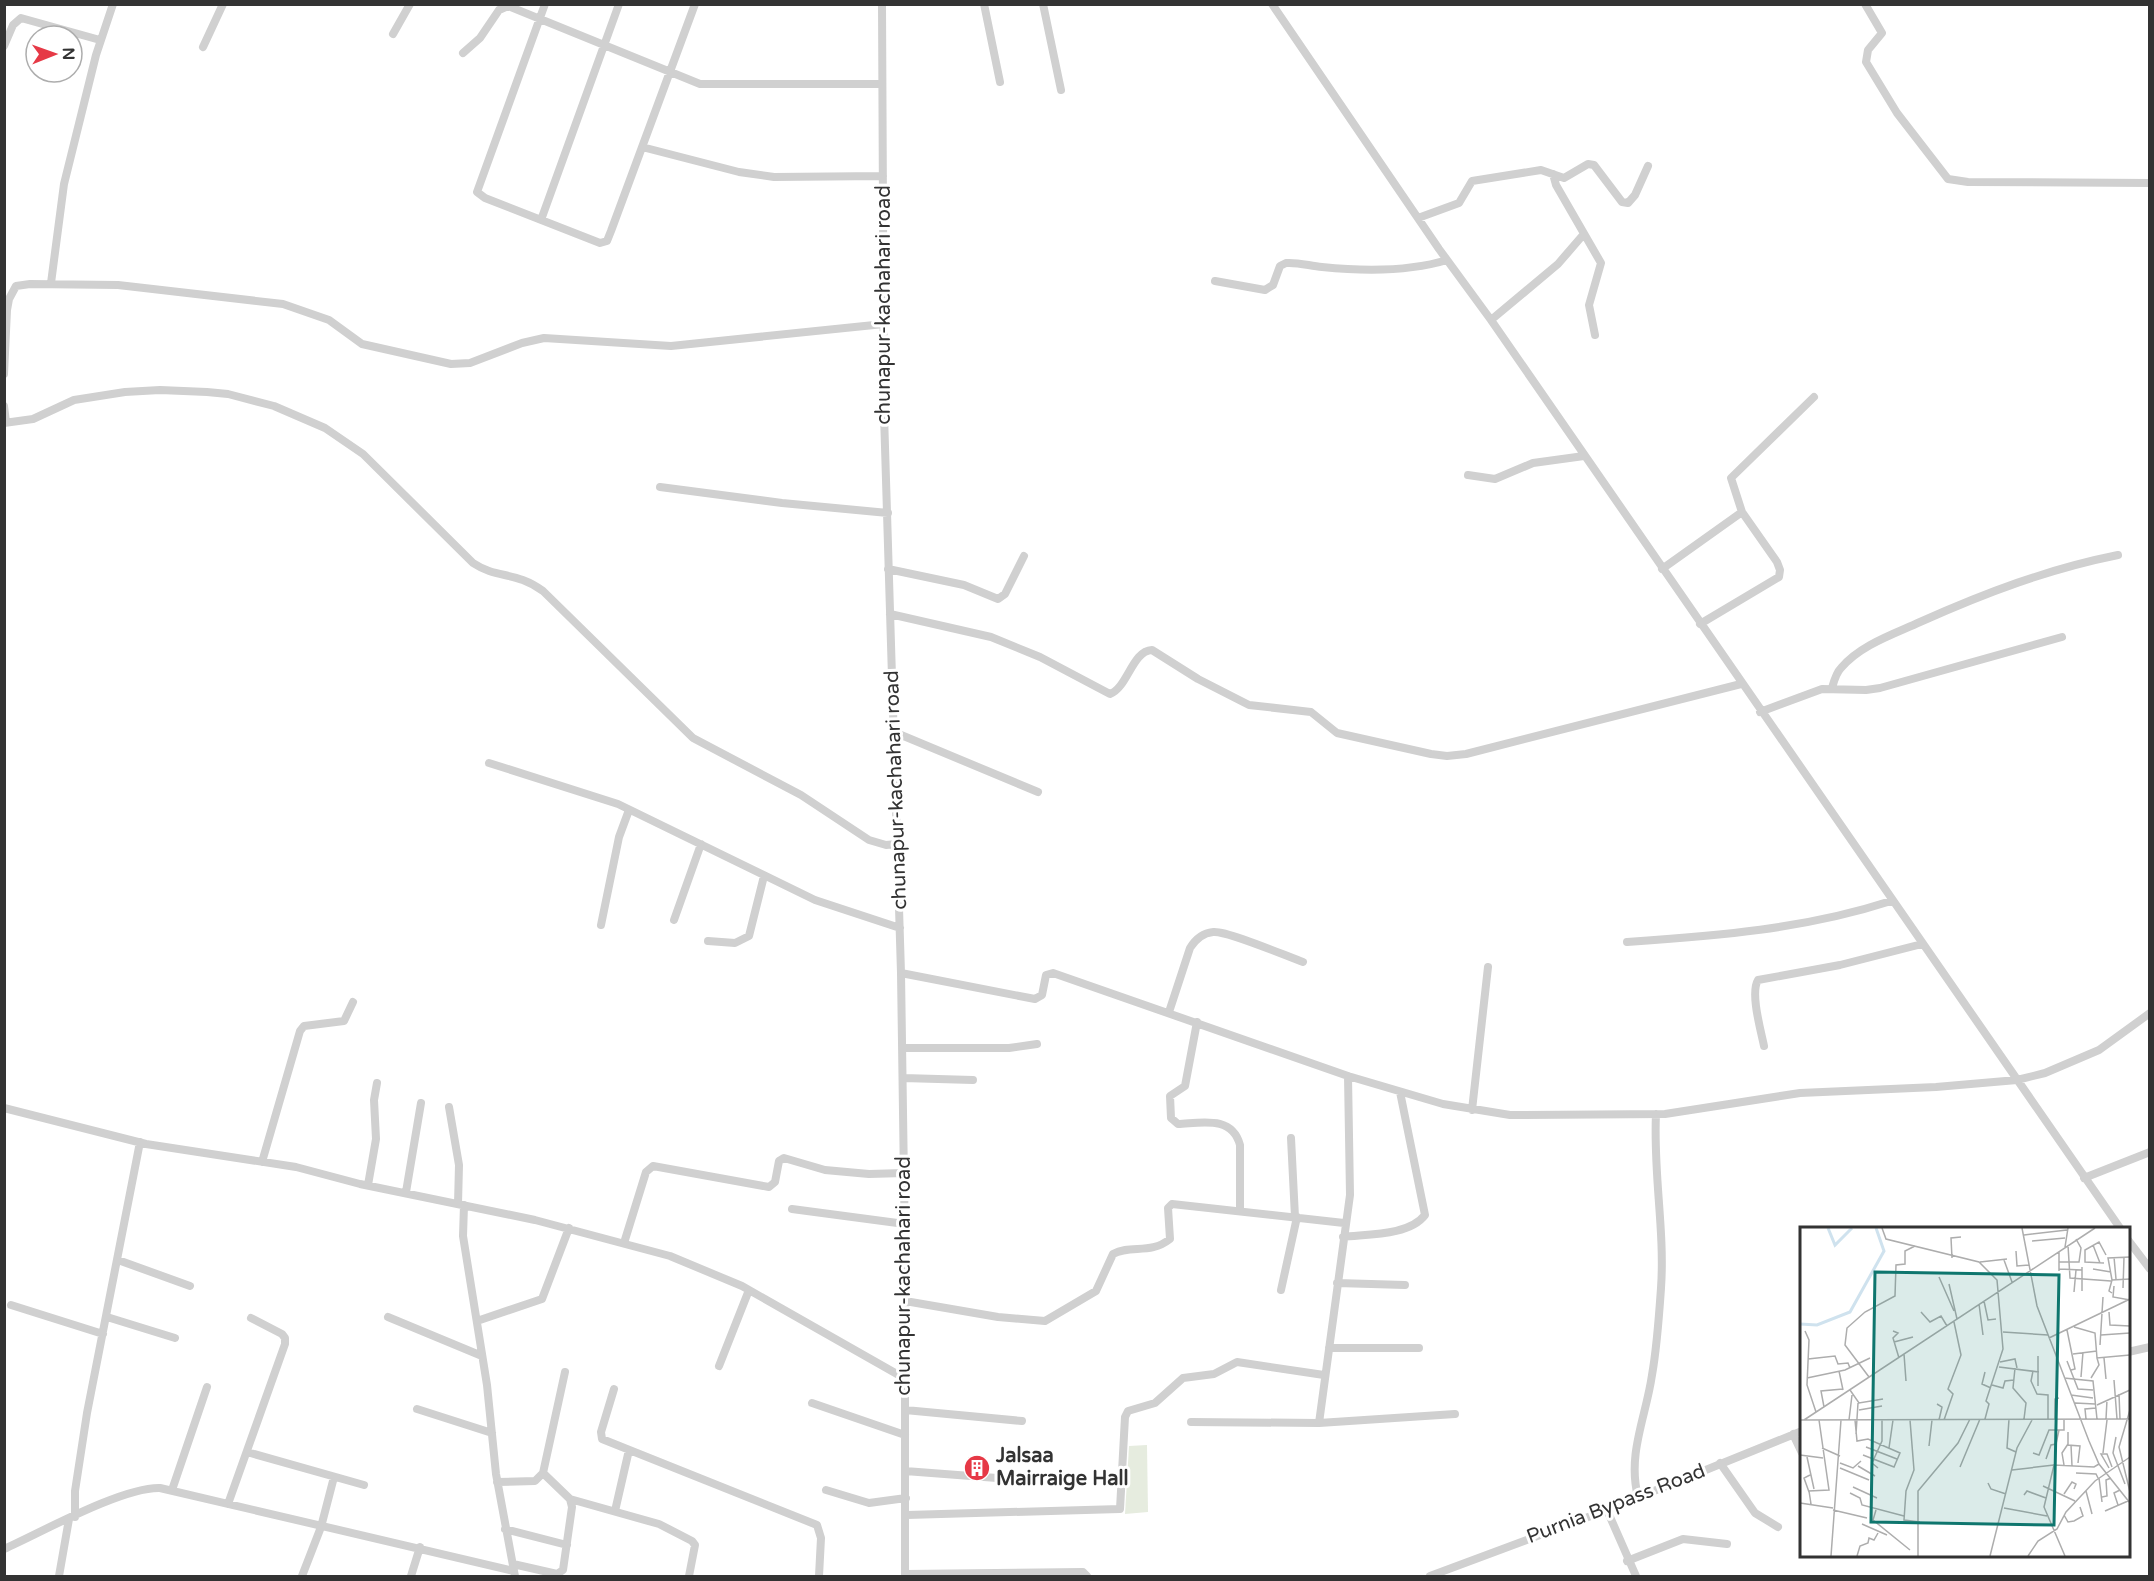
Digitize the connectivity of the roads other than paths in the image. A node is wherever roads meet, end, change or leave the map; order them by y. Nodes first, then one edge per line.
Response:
1 (112, 4) edge
2 (223, 4) edge
3 (410, 4) edge
4 (545, 4) edge
5 (619, 4) edge
6 (695, 4) edge
7 (882, 4) edge
8 (984, 4) edge
9 (1043, 4) edge
10 (1272, 4) edge
11 (1865, 4) edge
12 (539, 20) junction
13 (393, 34) dead end
14 (100, 40) junction
15 (4, 46) edge
16 (203, 47) dead end
17 (604, 47) junction
18 (463, 53) dead end
19 (669, 74) junction
20 (999, 82) dead end
21 (882, 84) junction
22 (1061, 90) dead end
23 (642, 147) junction
24 (1648, 166) dead end
25 (1553, 174) junction
26 (883, 176) junction
27 (2150, 183) edge
28 (1418, 218) junction
29 (541, 220) junction
30 (1583, 235) junction
31 (1447, 260) junction
32 (1215, 281) dead end
33 (51, 284) junction
34 (1491, 320) junction
35 (884, 324) junction
36 (1595, 335) dead end
37 (4, 374) edge
38 (1814, 398) dead end
39 (4, 406) edge
40 (5, 422) edge
41 (1584, 456) junction
42 (1468, 475) dead end
43 (660, 487) dead end
44 (1742, 512) junction
45 (888, 513) junction
46 (2118, 555) dead end
47 (1024, 556) dead end
48 (888, 569) junction
49 (1662, 569) junction
50 (890, 614) junction
51 (1700, 624) junction
52 (2062, 637) dead end
53 (1741, 684) junction
54 (1832, 688) junction
55 (1760, 712) junction
56 (894, 732) junction
57 (489, 763) dead end
58 (1038, 792) dead end
59 (629, 810) junction
60 (701, 844) junction
61 (897, 844) junction
62 (764, 876) junction
63 (1891, 902) junction
64 (674, 920) dead end
65 (601, 925) dead end
66 (900, 928) junction
67 (708, 941) dead end
68 (1627, 942) dead end
69 (1922, 944) junction
70 (1303, 962) dead end
71 (1488, 967) dead end
72 (901, 973) junction
73 (353, 1002) dead end
74 (1169, 1012) junction
75 (2150, 1013) edge
76 (1197, 1022) junction
77 (1037, 1044) dead end
78 (1764, 1046) dead end
79 (902, 1048) junction
80 (1348, 1076) junction
81 (903, 1078) junction
82 (974, 1080) dead end
83 (2017, 1080) junction
84 (377, 1083) dead end
85 (1400, 1092) junction
86 (421, 1103) dead end
87 (449, 1107) dead end
88 (4, 1108) edge
89 (1472, 1110) junction
90 (1656, 1114) junction
91 (1291, 1138) dead end
92 (140, 1142) junction
93 (2150, 1152) edge
94 (262, 1162) junction
95 (904, 1173) junction
96 (2084, 1178) junction
97 (368, 1185) junction
98 (406, 1192) junction
99 (461, 1204) junction
100 (792, 1209) dead end
101 (1240, 1211) junction
102 (1296, 1217) junction
103 (1344, 1223) junction
104 (905, 1224) junction
105 (2119, 1227) edge
106 (569, 1228) junction
107 (1343, 1237) junction
108 (624, 1243) junction
109 (2130, 1243) edge
110 (117, 1260) junction
111 (2150, 1269) edge
112 (1337, 1283) junction
113 (1406, 1285) dead end
114 (190, 1286) dead end
115 (749, 1290) junction
116 (1281, 1290) dead end
117 (905, 1301) junction
118 (11, 1305) dead end
119 (106, 1317) junction
120 (388, 1317) dead end
121 (251, 1318) dead end
122 (477, 1321) junction
123 (103, 1334) junction
124 (175, 1338) dead end
125 (2150, 1347) edge
126 (1329, 1348) junction
127 (1419, 1348) dead end
128 (2130, 1352) edge
129 (482, 1356) junction
130 (719, 1366) dead end
131 (565, 1372) dead end
132 (1324, 1375) junction
133 (904, 1378) junction
134 (207, 1388) dead end
135 (614, 1389) dead end
136 (812, 1403) dead end
137 (417, 1409) dead end
138 (905, 1410) junction
139 (1455, 1414) dead end
140 (1022, 1421) dead end
141 (1191, 1422) dead end
142 (1319, 1423) junction
143 (1797, 1432) edge
144 (492, 1433) junction
145 (905, 1435) junction
146 (629, 1450) junction
147 (247, 1452) junction
148 (1720, 1463) junction
149 (906, 1471) junction
150 (543, 1473) junction
151 (334, 1477) junction
152 (997, 1478) dead end
153 (497, 1482) junction
154 (364, 1485) dead end
155 (172, 1490) junction
156 (826, 1490) dead end
157 (1638, 1497) junction
158 (906, 1498) junction
159 (570, 1499) junction
160 (228, 1504) junction
161 (1607, 1510) junction
162 (615, 1511) junction
163 (907, 1515) junction
164 (72, 1518) junction
165 (321, 1527) junction
166 (1779, 1527) dead end
167 (505, 1529) junction
168 (1727, 1544) dead end
169 (567, 1545) junction
170 (420, 1547) junction
171 (4, 1549) edge
172 (1627, 1561) junction
173 (514, 1570) edge
174 (905, 1575) edge
175 (58, 1576) edge
176 (302, 1576) edge
177 (411, 1576) edge
178 (689, 1576) edge
179 (819, 1576) edge
180 (1087, 1576) edge
181 (1430, 1576) edge
182 (1636, 1576) edge

1 - 14 street
2 - 16 street
3 - 13 street
4 - 12 street
5 - 17 street
6 - 19 street
7 - 21 street, chunapur-kachahari road
8 - 20 street
9 - 22 street
10 - 28 street
11 - 27 street
12 - 17 street
12 - 18 street
12 - 29 street
14 - 15 street
14 - 33 street
17 - 19 street
17 - 29 street
19 - 21 street
19 - 23 street
21 - 26 street, chunapur-kachahari road
23 - 26 street
23 - 29 street
24 - 25 street
25 - 28 street
25 - 30 street
26 - 35 street, chunapur-kachahari road
28 - 31 street
30 - 34 street
30 - 36 street
31 - 32 street
31 - 34 street
33 - 35 street
33 - 37 street
34 - 41 street
35 - 45 street, chunapur-kachahari road
38 - 44 street
39 - 40 street
40 - 61 street
41 - 42 street
41 - 49 street
43 - 45 street
44 - 49 street
44 - 51 street
45 - 48 street, chunapur-kachahari road
46 - 54 street
47 - 48 street
48 - 50 street, chunapur-kachahari road
49 - 51 street
50 - 53 street
50 - 56 street, chunapur-kachahari road
51 - 53 street
52 - 54 street
53 - 55 street
54 - 55 street
55 - 63 street
56 - 58 street
56 - 61 street, chunapur-kachahari road
57 - 59 street
59 - 60 street
59 - 65 street
60 - 62 street
60 - 64 street
61 - 66 street, chunapur-kachahari road
62 - 66 street
62 - 67 street
63 - 68 street
63 - 69 street
66 - 72 street, chunapur-kachahari road
69 - 78 street
69 - 83 street
70 - 74 street
71 - 89 street
72 - 74 street
72 - 79 street, chunapur-kachahari road
73 - 94 street
74 - 76 street
75 - 83 street
76 - 80 street
76 - 101 street
77 - 79 street
79 - 81 street, chunapur-kachahari road
80 - 85 street
80 - 103 street
81 - 82 street
81 - 95 street, chunapur-kachahari road
83 - 90 street
83 - 96 street
84 - 97 street
85 - 89 street
85 - 107 street
86 - 98 street
87 - 99 street
88 - 92 street
89 - 90 street
90 - 157 street
91 - 102 street
92 - 94 street
92 - 110 street
93 - 96 street
94 - 97 street
95 - 104 street, chunapur-kachahari road
95 - 108 street
96 - 105 street
97 - 98 street
98 - 99 street
99 - 106 street
99 - 122 street
100 - 104 street
101 - 102 street
101 - 117 street
102 - 103 street
102 - 116 street
103 - 107 street
104 - 117 street, chunapur-kachahari road
106 - 108 street
106 - 122 street
107 - 112 street
108 - 115 street
109 - 111 street
110 - 114 street
110 - 119 street
112 - 113 street
112 - 126 street
115 - 130 street
115 - 133 street
117 - 133 street, chunapur-kachahari road
118 - 123 street
119 - 123 street
119 - 124 street
120 - 129 street
121 - 147 street
122 - 129 street
123 - 164 street
125 - 128 street
126 - 127 street
126 - 132 street
129 - 144 street
131 - 150 street
132 - 142 street
132 - 163 street
133 - 138 street, chunapur-kachahari road
134 - 155 street
135 - 146 street
136 - 145 street
137 - 144 street
138 - 140 street
138 - 145 street, chunapur-kachahari road
139 - 142 street
141 - 142 street
143 - 148 street, Purnia Bypass Road
144 - 153 street
145 - 149 street, chunapur-kachahari road
146 - 162 street
146 - 179 street
147 - 151 street
147 - 160 street
148 - 157 street, Purnia Bypass Road
148 - 166 street
149 - 152 street
149 - 158 street, chunapur-kachahari road
150 - 153 street
150 - 159 street
151 - 154 street
151 - 165 street
153 - 167 street
155 - 160 street
155 - 164 street
156 - 158 street
157 - 161 street, Purnia Bypass Road
158 - 163 street, chunapur-kachahari road
159 - 162 street
159 - 169 street
160 - 165 street
161 - 172 street
161 - 181 street, Purnia Bypass Road
162 - 178 street
163 - 174 street, chunapur-kachahari road
164 - 171 street
164 - 175 street
165 - 170 street
165 - 176 street
167 - 169 street
167 - 173 street
168 - 172 street
169 - 173 street
170 - 173 street
170 - 177 street
172 - 182 street
174 - 180 street

